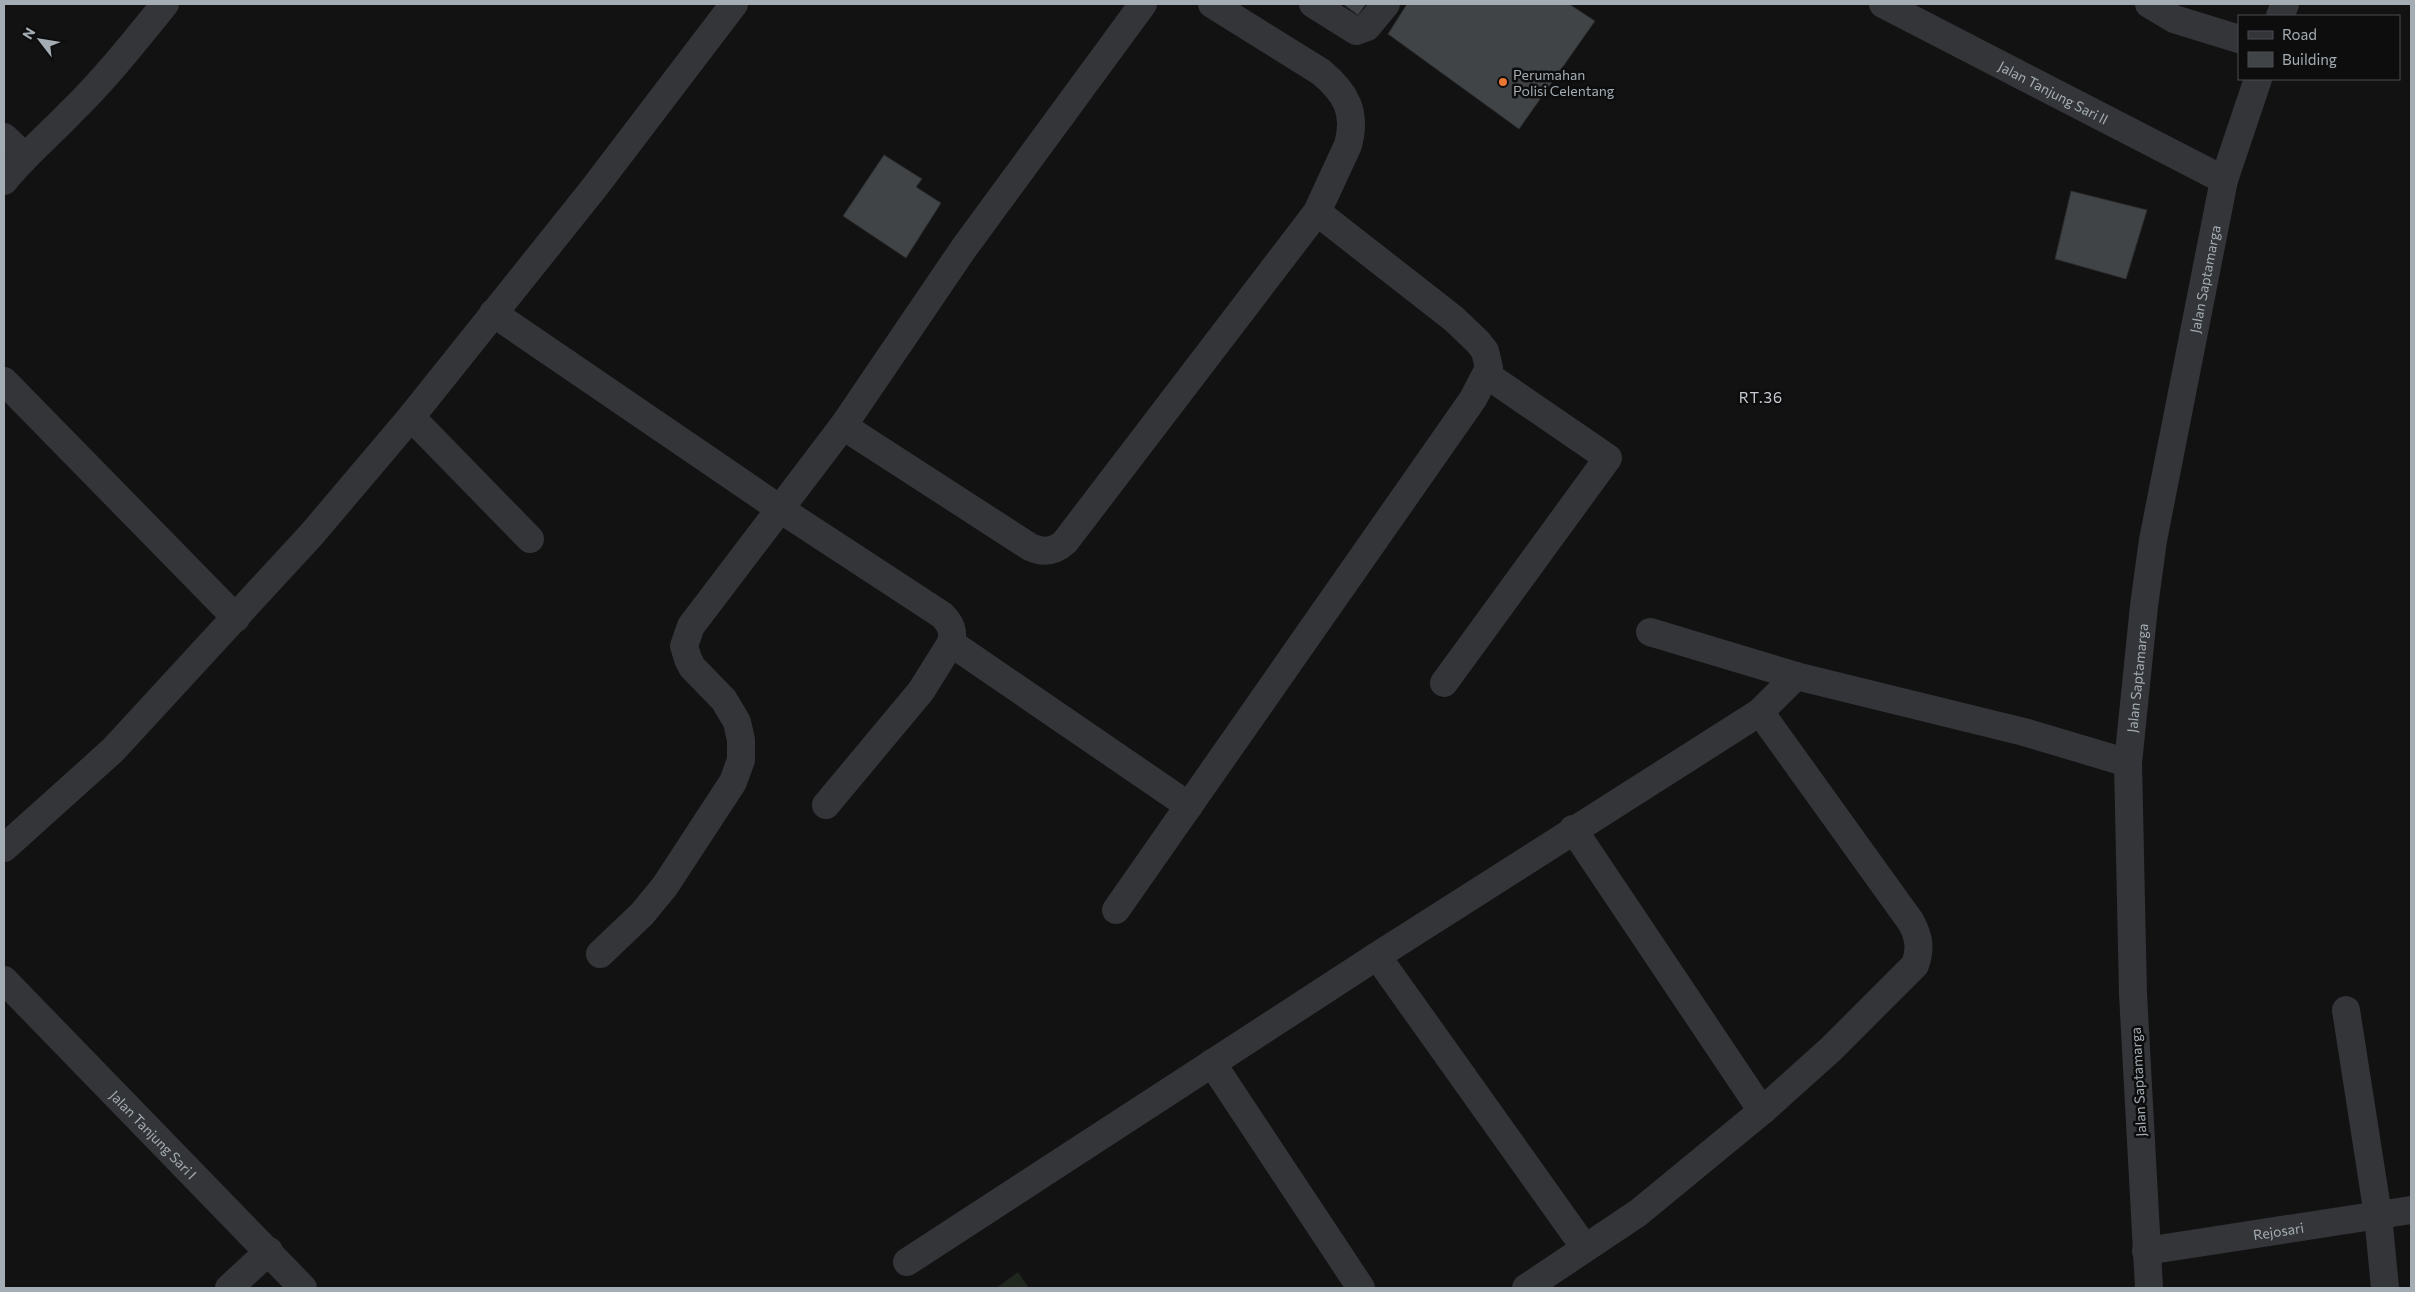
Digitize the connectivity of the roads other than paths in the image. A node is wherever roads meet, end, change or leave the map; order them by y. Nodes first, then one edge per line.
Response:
1 (165, 4) edge
2 (734, 4) edge
3 (1143, 4) edge
4 (1212, 4) edge
5 (1313, 4) edge
6 (1386, 4) edge
7 (1883, 4) edge
8 (2148, 4) edge
9 (2238, 39) edge
10 (2258, 80) edge
11 (4, 137) edge
12 (24, 156) junction
13 (2224, 180) junction
14 (4, 181) edge
15 (1316, 212) junction
16 (493, 313) junction
17 (1487, 375) junction
18 (4, 381) edge
19 (410, 417) junction
20 (842, 426) junction
21 (780, 509) junction
22 (530, 539) dead end
23 (236, 618) junction
24 (1650, 632) dead end
25 (950, 643) junction
26 (1796, 676) junction
27 (1444, 683) dead end
28 (1760, 712) junction
29 (2128, 762) junction
30 (826, 805) dead end
31 (1189, 806) junction
32 (1574, 829) junction
33 (4, 848) edge
34 (1116, 910) dead end
35 (600, 954) dead end
36 (1377, 956) junction
37 (4, 980) edge
38 (2346, 1010) dead end
39 (1212, 1063) junction
40 (1762, 1111) junction
41 (2411, 1210) edge
42 (2378, 1215) junction
43 (1585, 1248) junction
44 (2146, 1250) junction
45 (269, 1251) junction
46 (907, 1262) dead end
47 (229, 1288) edge
48 (303, 1288) edge
49 (1361, 1288) edge
50 (1526, 1288) edge
51 (2149, 1288) edge
52 (2385, 1288) edge

1 - 12 street
2 - 16 street
3 - 20 street
4 - 15 street
5 - 6 street
7 - 13 street, Jalan Tanjung Sari II
8 - 9 street
10 - 13 street, Jalan Saptamarga
11 - 12 street
12 - 14 street
13 - 29 street, Jalan Saptamarga
15 - 17 street
15 - 20 street
16 - 19 street
16 - 21 street
17 - 27 street
17 - 31 street
18 - 23 street
19 - 22 street
19 - 23 street
20 - 21 street
21 - 25 street
21 - 35 street
23 - 33 street
24 - 26 street
25 - 30 street
25 - 31 street
26 - 28 street
26 - 29 street
28 - 32 street
28 - 40 street
29 - 44 street, Jalan Saptamarga
31 - 34 street
32 - 36 street
32 - 40 street
36 - 39 street
36 - 43 street
37 - 45 street, Jalan Tanjung Sari I
38 - 42 street
39 - 46 street
39 - 49 street
40 - 43 street
41 - 42 street, Rejosari
42 - 44 street, Rejosari
42 - 52 street
43 - 50 street
44 - 51 street, Jalan Saptamarga
45 - 47 street
45 - 48 street, Jalan Tanjung Sari I

